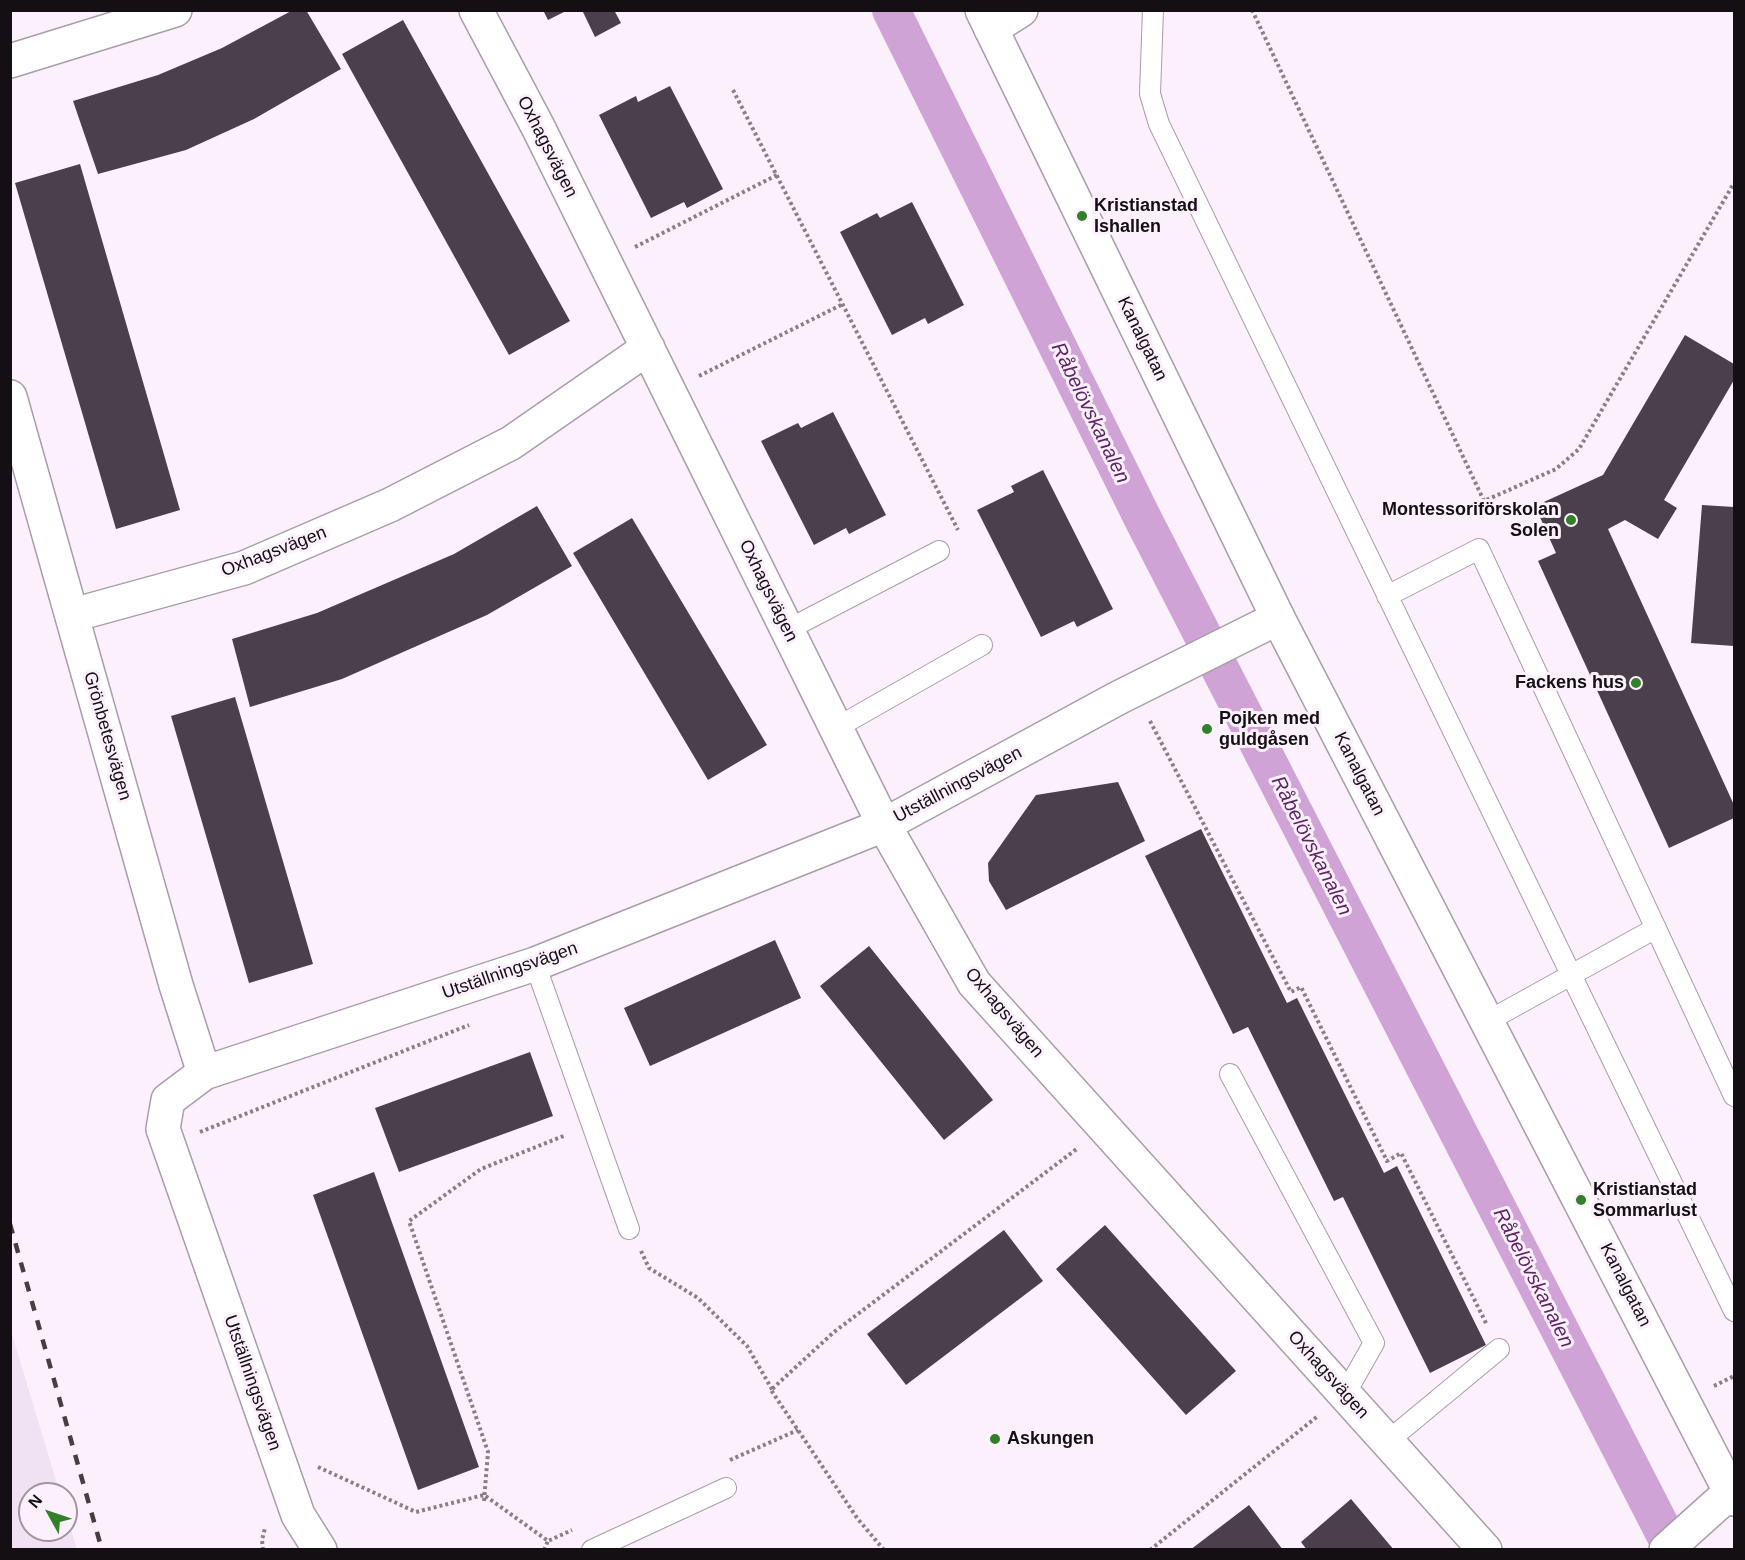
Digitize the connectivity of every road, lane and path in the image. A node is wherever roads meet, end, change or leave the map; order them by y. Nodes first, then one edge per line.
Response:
1 (175, 10) edge
2 (476, 10) edge
3 (1021, 10) edge
4 (1153, 10) edge
5 (1252, 10) edge
6 (986, 20) edge
7 (10, 61) edge
8 (733, 90) dead end
9 (777, 175) junction
10 (1734, 183) edge
11 (605, 262) junction
12 (843, 304) junction
13 (648, 348) junction
14 (669, 391) junction
15 (10, 398) edge
16 (939, 551) joint
17 (1388, 596) junction
18 (73, 615) junction
19 (1278, 618) junction
20 (787, 630) junction
21 (982, 645) dead end
22 (1134, 691) junction
23 (836, 729) junction
24 (884, 825) junction
25 (1656, 928) junction
26 (535, 964) junction
27 (1570, 975) junction
28 (480, 1020) dead end
29 (1488, 1021) junction
30 (204, 1073) junction
31 (1230, 1074) dead end
32 (1734, 1096) edge
33 (592, 1124) junction
34 (1104, 1128) junction
35 (199, 1133) dead end
36 (630, 1229) joint
37 (1734, 1311) edge
38 (1498, 1349) joint
39 (1345, 1394) junction
40 (778, 1401) junction
41 (798, 1430) junction
42 (1388, 1442) junction
43 (722, 1464) dead end
44 (316, 1466) dead end
45 (726, 1488) dead end
46 (1733, 1493) edge
47 (484, 1498) junction
48 (581, 1526) dead end
49 (548, 1541) junction
50 (1673, 1542) edge
51 (320, 1550) edge
52 (544, 1550) edge
53 (592, 1550) edge
54 (884, 1550) edge
55 (1150, 1550) edge
56 (1485, 1550) edge

1 - 7 street
2 - 11 street, Oxhagsvägen
3 - 6 street
4 - 17 lane
5 - 10 path
6 - 19 street, Kanalgatan
8 - 9 path
9 - 11 path
9 - 12 path
11 - 13 street, Oxhagsvägen
12 - 14 path
12 - 16 path
13 - 14 street, Oxhagsvägen
13 - 18 street, Oxhagsvägen
14 - 20 street, Oxhagsvägen
15 - 18 street, Grönbetesvägen
16 - 20 lane
17 - 25 lane
17 - 27 lane
18 - 30 street, Grönbetesvägen
19 - 22 street, Utställningsvägen
19 - 29 street, Kanalgatan
20 - 23 street, Oxhagsvägen
21 - 23 lane
22 - 24 street, Utställningsvägen
22 - 38 path
23 - 24 street, Oxhagsvägen
24 - 26 street, Utställningsvägen
24 - 34 street, Oxhagsvägen
25 - 27 lane
25 - 32 lane
26 - 30 street, Utställningsvägen
26 - 33 lane
27 - 29 lane
27 - 37 lane
28 - 35 path
29 - 46 street, Kanalgatan
30 - 51 street, Utställningsvägen
31 - 39 lane
33 - 36 lane
33 - 47 path
34 - 39 street, Oxhagsvägen
34 - 40 path
36 - 40 path
38 - 42 lane
39 - 42 street, Oxhagsvägen
39 - 55 path
40 - 41 path
41 - 43 path
41 - 54 path
42 - 56 street, Oxhagsvägen
44 - 47 path
45 - 53 lane
46 - 50 street
47 - 49 path
48 - 49 path
49 - 52 path

